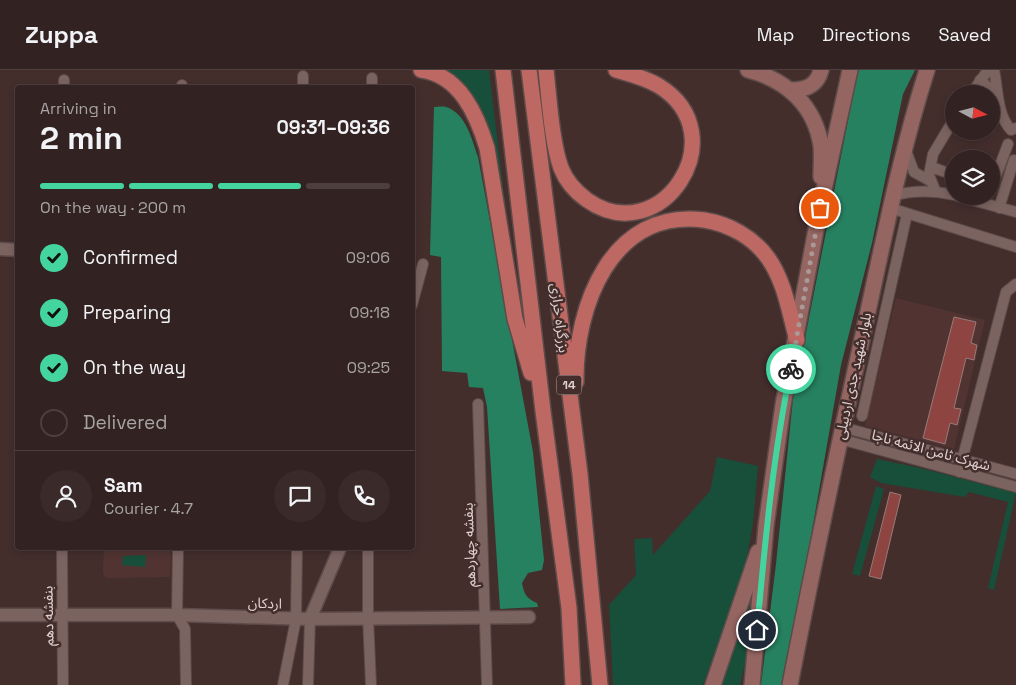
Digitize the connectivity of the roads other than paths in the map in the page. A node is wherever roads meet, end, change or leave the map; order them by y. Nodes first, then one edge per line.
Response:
1 (421, 70) edge
2 (503, 70) edge
3 (616, 70) edge
4 (748, 70) edge
5 (821, 70) edge
6 (850, 70) edge
7 (927, 70) edge
8 (988, 70) edge
9 (994, 70) edge
10 (303, 76) dead end
11 (547, 77) edge
12 (530, 78) edge
13 (980, 80) junction
14 (303, 85) edge
15 (977, 85) edge
16 (986, 85) edge
17 (791, 90) junction
18 (1016, 128) edge
19 (945, 134) edge
20 (1008, 144) dead end
21 (905, 147) junction
22 (1015, 159) edge
23 (1000, 165) edge
24 (931, 166) junction
25 (945, 171) edge
26 (934, 186) junction
27 (945, 191) edge
28 (891, 202) junction
29 (988, 205) edge
30 (820, 208) junction
31 (999, 208) junction
32 (1016, 212) edge
33 (907, 214) junction
34 (1016, 247) edge
35 (0, 249) edge
36 (15, 250) edge
37 (0, 256) edge
38 (15, 256) edge
39 (423, 264) dead end
40 (1016, 284) edge
41 (415, 294) edge
42 (796, 340) junction
43 (478, 404) dead end
44 (543, 411) junction
45 (862, 416) dead end
46 (841, 433) junction
47 (962, 459) junction
48 (959, 472) junction
49 (580, 474) junction
50 (1016, 474) edge
51 (1016, 487) edge
52 (766, 526) junction
53 (62, 550) edge
54 (178, 550) edge
55 (297, 550) edge
56 (339, 550) edge
57 (368, 550) edge
58 (0, 615) edge
59 (62, 615) junction
60 (178, 615) junction
61 (368, 617) junction
62 (529, 617) dead end
63 (296, 618) junction
64 (310, 619) junction
65 (486, 619) junction
66 (63, 685) edge
67 (186, 685) edge
68 (283, 685) edge
69 (308, 685) edge
70 (371, 685) edge
71 (487, 685) edge
72 (573, 685) edge
73 (600, 685) edge
74 (713, 685) edge
75 (752, 685) edge
76 (790, 685) edge

1 - 44 highway
2 - 44 highway, بزرگراه خرازی / 14
3 - 11 highway
4 - 17 main road
5 - 17 main road
6 - 30 main road
7 - 21 main road, بلوار شهید جدی اردبیلی
8 - 13 street
9 - 18 street
10 - 14 street
12 - 49 highway, بزرگراه خرازی / 14
13 - 15 street
13 - 16 street
17 - 30 main road
19 - 24 street
20 - 23 street
21 - 26 street
21 - 28 main road, بلوار شهید جدی اردبیلی
22 - 31 street
24 - 25 street
24 - 26 street
26 - 27 street
26 - 28 street
28 - 33 street
28 - 46 main road, بلوار شهید جدی اردبیلی
29 - 31 street
30 - 42 main road
31 - 32 street
33 - 34 street
33 - 45 street
35 - 36 street
37 - 38 street
39 - 41 street
40 - 47 street
42 - 49 highway
42 - 52 main road
43 - 65 street, بنفشه چهاردهم
44 - 72 highway, بزرگراه خرازی / 14
46 - 47 street, شهرک ثامن الائمه ناجا
46 - 48 street, شهرک ثامن الائمه ناجا
46 - 76 main road, بلوار شهید جدی اردبیلی
47 - 48 street
47 - 50 street, شهرک ثامن الائمه ناجا
48 - 51 street, شهرک ثامن الائمه ناجا
49 - 73 highway, بزرگراه خرازی / 14
52 - 74 main road
52 - 75 main road
53 - 59 street, بنفشه دهم
54 - 60 street
55 - 63 street
56 - 64 street
57 - 61 street
58 - 59 street, اردکان
59 - 60 street, اردکان
59 - 66 street, بنفشه دهم
60 - 63 street, اردکان
60 - 67 street
61 - 64 street, اردکان
61 - 65 street, اردکان
61 - 70 street
62 - 65 street, اردکان
63 - 64 street, اردکان
63 - 68 street
64 - 69 street
65 - 71 street, بنفشه چهاردهم

